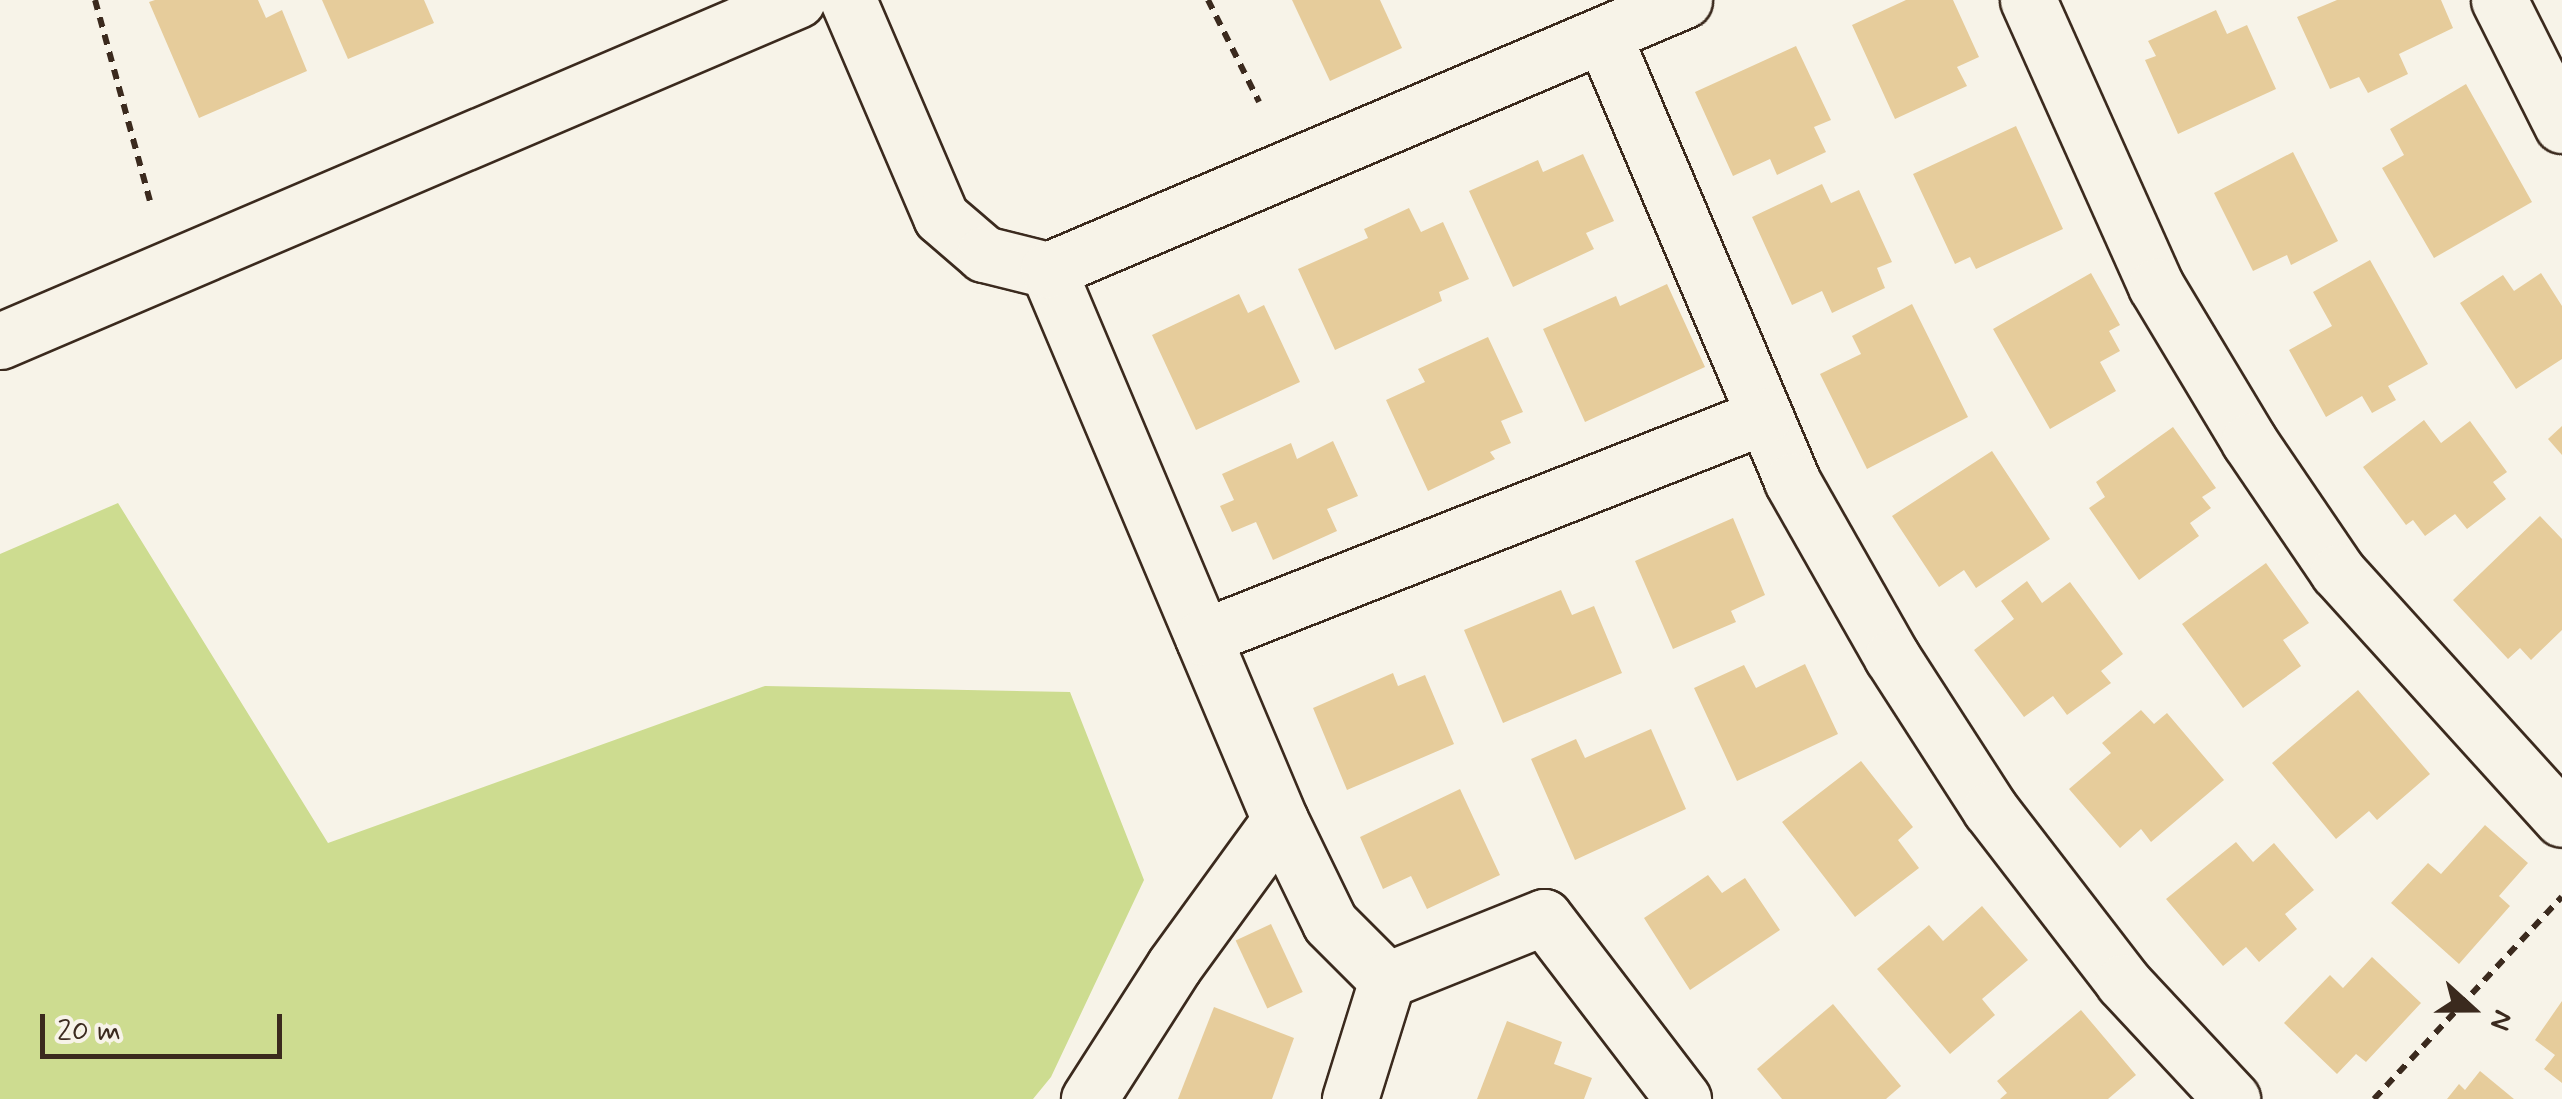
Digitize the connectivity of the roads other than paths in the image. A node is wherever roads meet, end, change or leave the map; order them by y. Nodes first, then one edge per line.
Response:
1 (798, 0) edge
2 (848, 0) edge
3 (1684, 0) edge
4 (2028, 0) edge
5 (2499, 0) edge
6 (1603, 34) junction
7 (2562, 125) edge
8 (1048, 270) junction
9 (0, 341) edge
10 (1764, 416) junction
11 (1203, 637) junction
12 (2562, 819) edge
13 (1280, 820) junction
14 (1387, 980) junction
15 (1089, 1099) edge
16 (1350, 1099) edge
17 (1683, 1099) edge
18 (2232, 1099) edge

1 - 9 street
2 - 8 street
3 - 6 street
4 - 12 street
5 - 7 street
6 - 8 street
6 - 10 street
8 - 11 street
10 - 11 street
10 - 18 street
11 - 13 street
13 - 14 street
13 - 15 street
14 - 16 street
14 - 17 street

